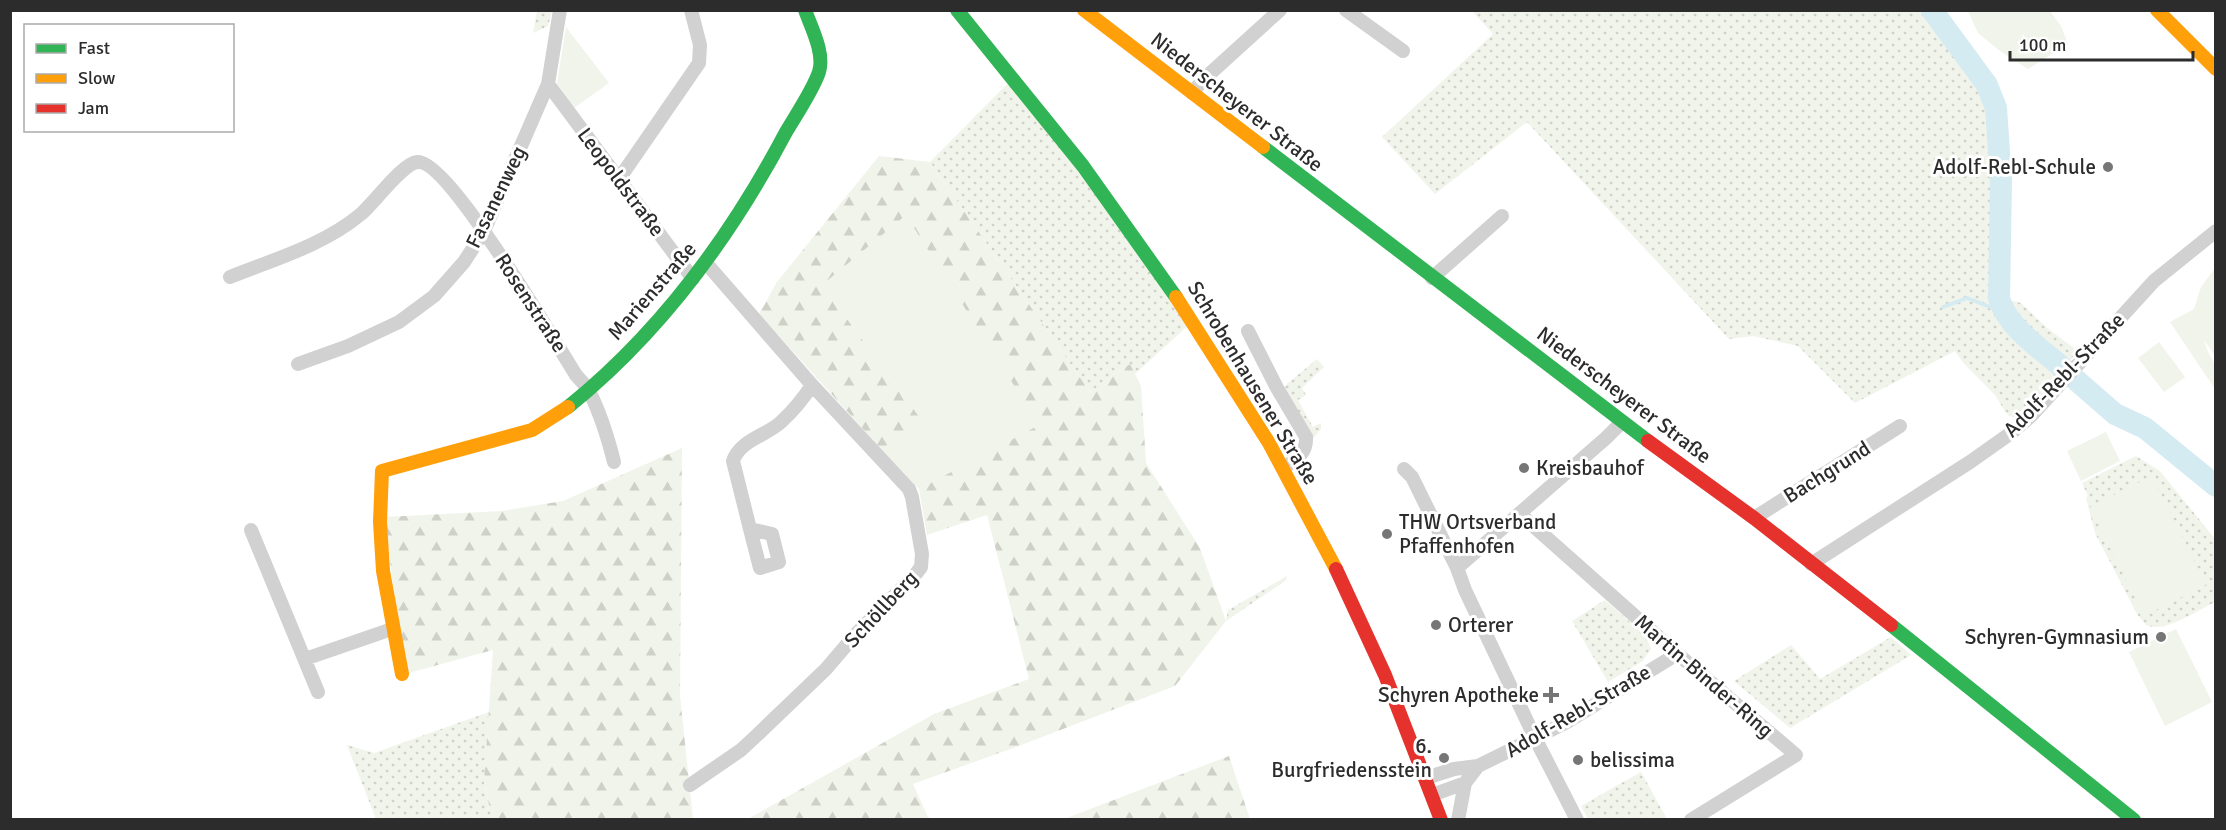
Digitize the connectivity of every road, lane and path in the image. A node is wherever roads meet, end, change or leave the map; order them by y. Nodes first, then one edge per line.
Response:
1 (560, 10) edge
2 (692, 10) edge
3 (805, 10) edge
4 (957, 10) edge
5 (1280, 10) edge
6 (1346, 10) edge
7 (2157, 10) edge
8 (1086, 11) edge
9 (1403, 51) dead end
10 (2216, 69) edge
11 (548, 84) junction
12 (1192, 93) junction
13 (619, 179) junction
14 (1502, 216) dead end
15 (484, 231) junction
16 (2216, 231) edge
17 (706, 263) junction
18 (230, 277) dead end
19 (1432, 278) junction
20 (693, 279) junction
21 (1248, 331) dead end
22 (298, 364) dead end
23 (812, 386) junction
24 (589, 390) junction
25 (1622, 422) junction
26 (1900, 426) dead end
27 (614, 462) dead end
28 (1283, 468) junction
29 (1404, 469) dead end
30 (1520, 514) junction
31 (1754, 518) junction
32 (750, 529) dead end
33 (251, 530) dead end
34 (1811, 564) junction
35 (1457, 568) junction
36 (392, 629) junction
37 (1677, 654) junction
38 (305, 658) junction
39 (402, 674) dead end
40 (318, 692) dead end
41 (1535, 738) junction
42 (1478, 766) junction
43 (1426, 778) junction
44 (1465, 783) junction
45 (690, 785) dead end
46 (1432, 795) junction
47 (1441, 819) edge
48 (1458, 819) edge
49 (1577, 819) edge
50 (1691, 819) edge
51 (2134, 819) edge

1 - 11 street, Fasanenweg
2 - 13 street
3 - 17 street, Marienstraße
4 - 28 street, Schrobenhausener Straße
5 - 12 street
6 - 9 street
7 - 10 street
8 - 12 street, Niederscheyerer Straße
11 - 13 street, Leopoldstraße
11 - 15 street, Fasanenweg
12 - 19 street, Niederscheyerer Straße
13 - 20 street, Leopoldstraße
14 - 19 street
15 - 18 street, Rosenstraße
15 - 22 street, Fasanenweg
15 - 24 street, Rosenstraße
16 - 34 street, Adolf-Rebl-Straße
17 - 20 street, Marienstraße
17 - 23 street, Schöllberg
19 - 25 street, Niederscheyerer Straße
20 - 24 street, Marienstraße
21 - 28 street
23 - 32 street
23 - 45 street, Schöllberg
24 - 27 street, Rosenstraße
24 - 36 street, Marienstraße
25 - 30 street
25 - 31 street, Niederscheyerer Straße
26 - 31 street, Bachgrund
28 - 43 street, Schrobenhausener Straße
29 - 35 street
30 - 35 street
30 - 37 street, Martin-Binder-Ring
31 - 34 street, Niederscheyerer Straße
33 - 38 street
34 - 51 street, Niederscheyerer Straße
35 - 41 street
36 - 38 street
36 - 39 street
37 - 41 street, Adolf-Rebl-Straße
37 - 50 street, Martin-Binder-Ring
38 - 40 street
41 - 42 street, Adolf-Rebl-Straße
41 - 49 street
42 - 43 street, Adolf-Rebl-Straße
42 - 44 street, Adolf-Rebl-Straße
43 - 46 street, Schrobenhausener Straße
44 - 46 street
44 - 48 street, Adolf-Rebl-Straße
46 - 47 street, Schrobenhausener Straße

